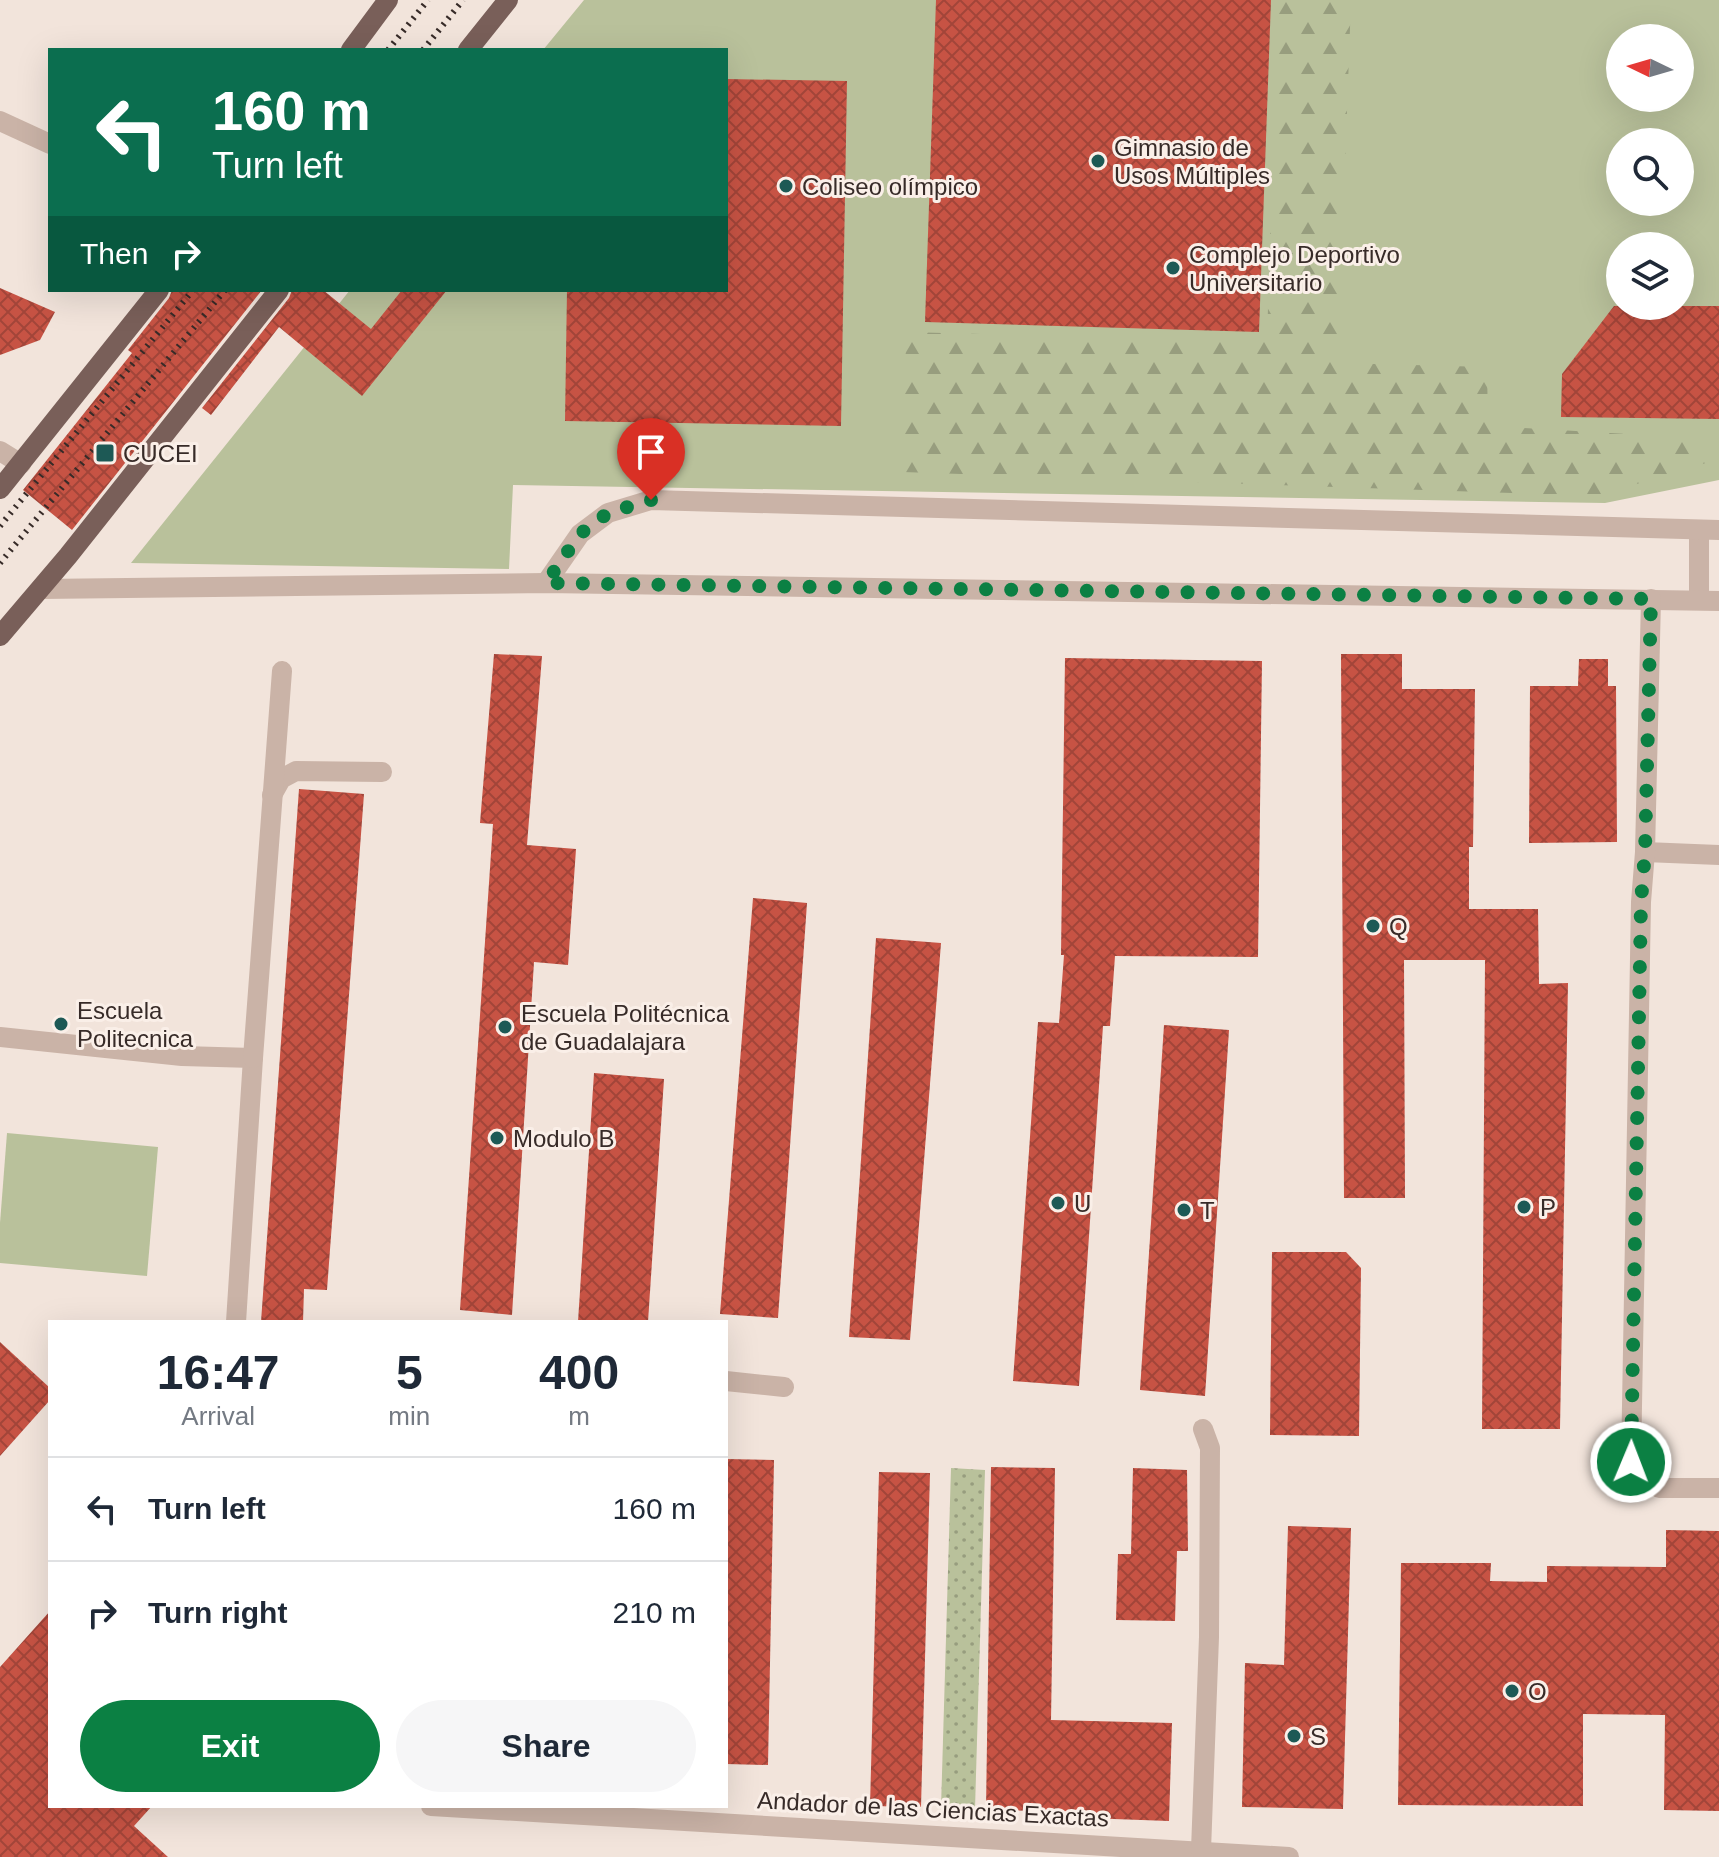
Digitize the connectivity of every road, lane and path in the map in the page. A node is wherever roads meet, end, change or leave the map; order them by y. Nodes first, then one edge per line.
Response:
1 (388, 0) edge
2 (508, 0) edge
3 (352, 48) edge
4 (470, 48) edge
5 (0, 121) edge
6 (48, 143) edge
7 (157, 292) edge
8 (277, 292) edge
9 (0, 451) edge
10 (21, 464) junction
11 (0, 489) edge
12 (1709, 530) edge
13 (546, 583) junction
14 (41, 589) junction
15 (1651, 599) junction
16 (1709, 600) edge
17 (0, 636) edge
18 (282, 671) dead end
19 (382, 772) dead end
20 (272, 795) junction
21 (1645, 852) junction
22 (1719, 855) edge
23 (0, 1037) edge
24 (253, 1058) junction
25 (236, 1320) edge
26 (728, 1381) edge
27 (784, 1387) dead end
28 (1203, 1429) dead end
29 (1719, 1488) edge
30 (463, 1808) edge
31 (1201, 1850) junction
32 (1289, 1857) edge

1 - 3 main road
2 - 4 main road
5 - 6 street
7 - 10 main road
8 - 14 main road
9 - 10 street
10 - 11 main road
12 - 13 street
12 - 16 street
13 - 14 street
13 - 15 street
14 - 17 main road
15 - 16 street
15 - 21 street
18 - 20 street
19 - 20 street
20 - 24 street
21 - 22 street
21 - 29 street
23 - 24 street
24 - 25 street
26 - 27 street
28 - 31 street
30 - 31 street, Andador de las Ciencias Exactas
31 - 32 street, Andador de las Ciencias Exactas

